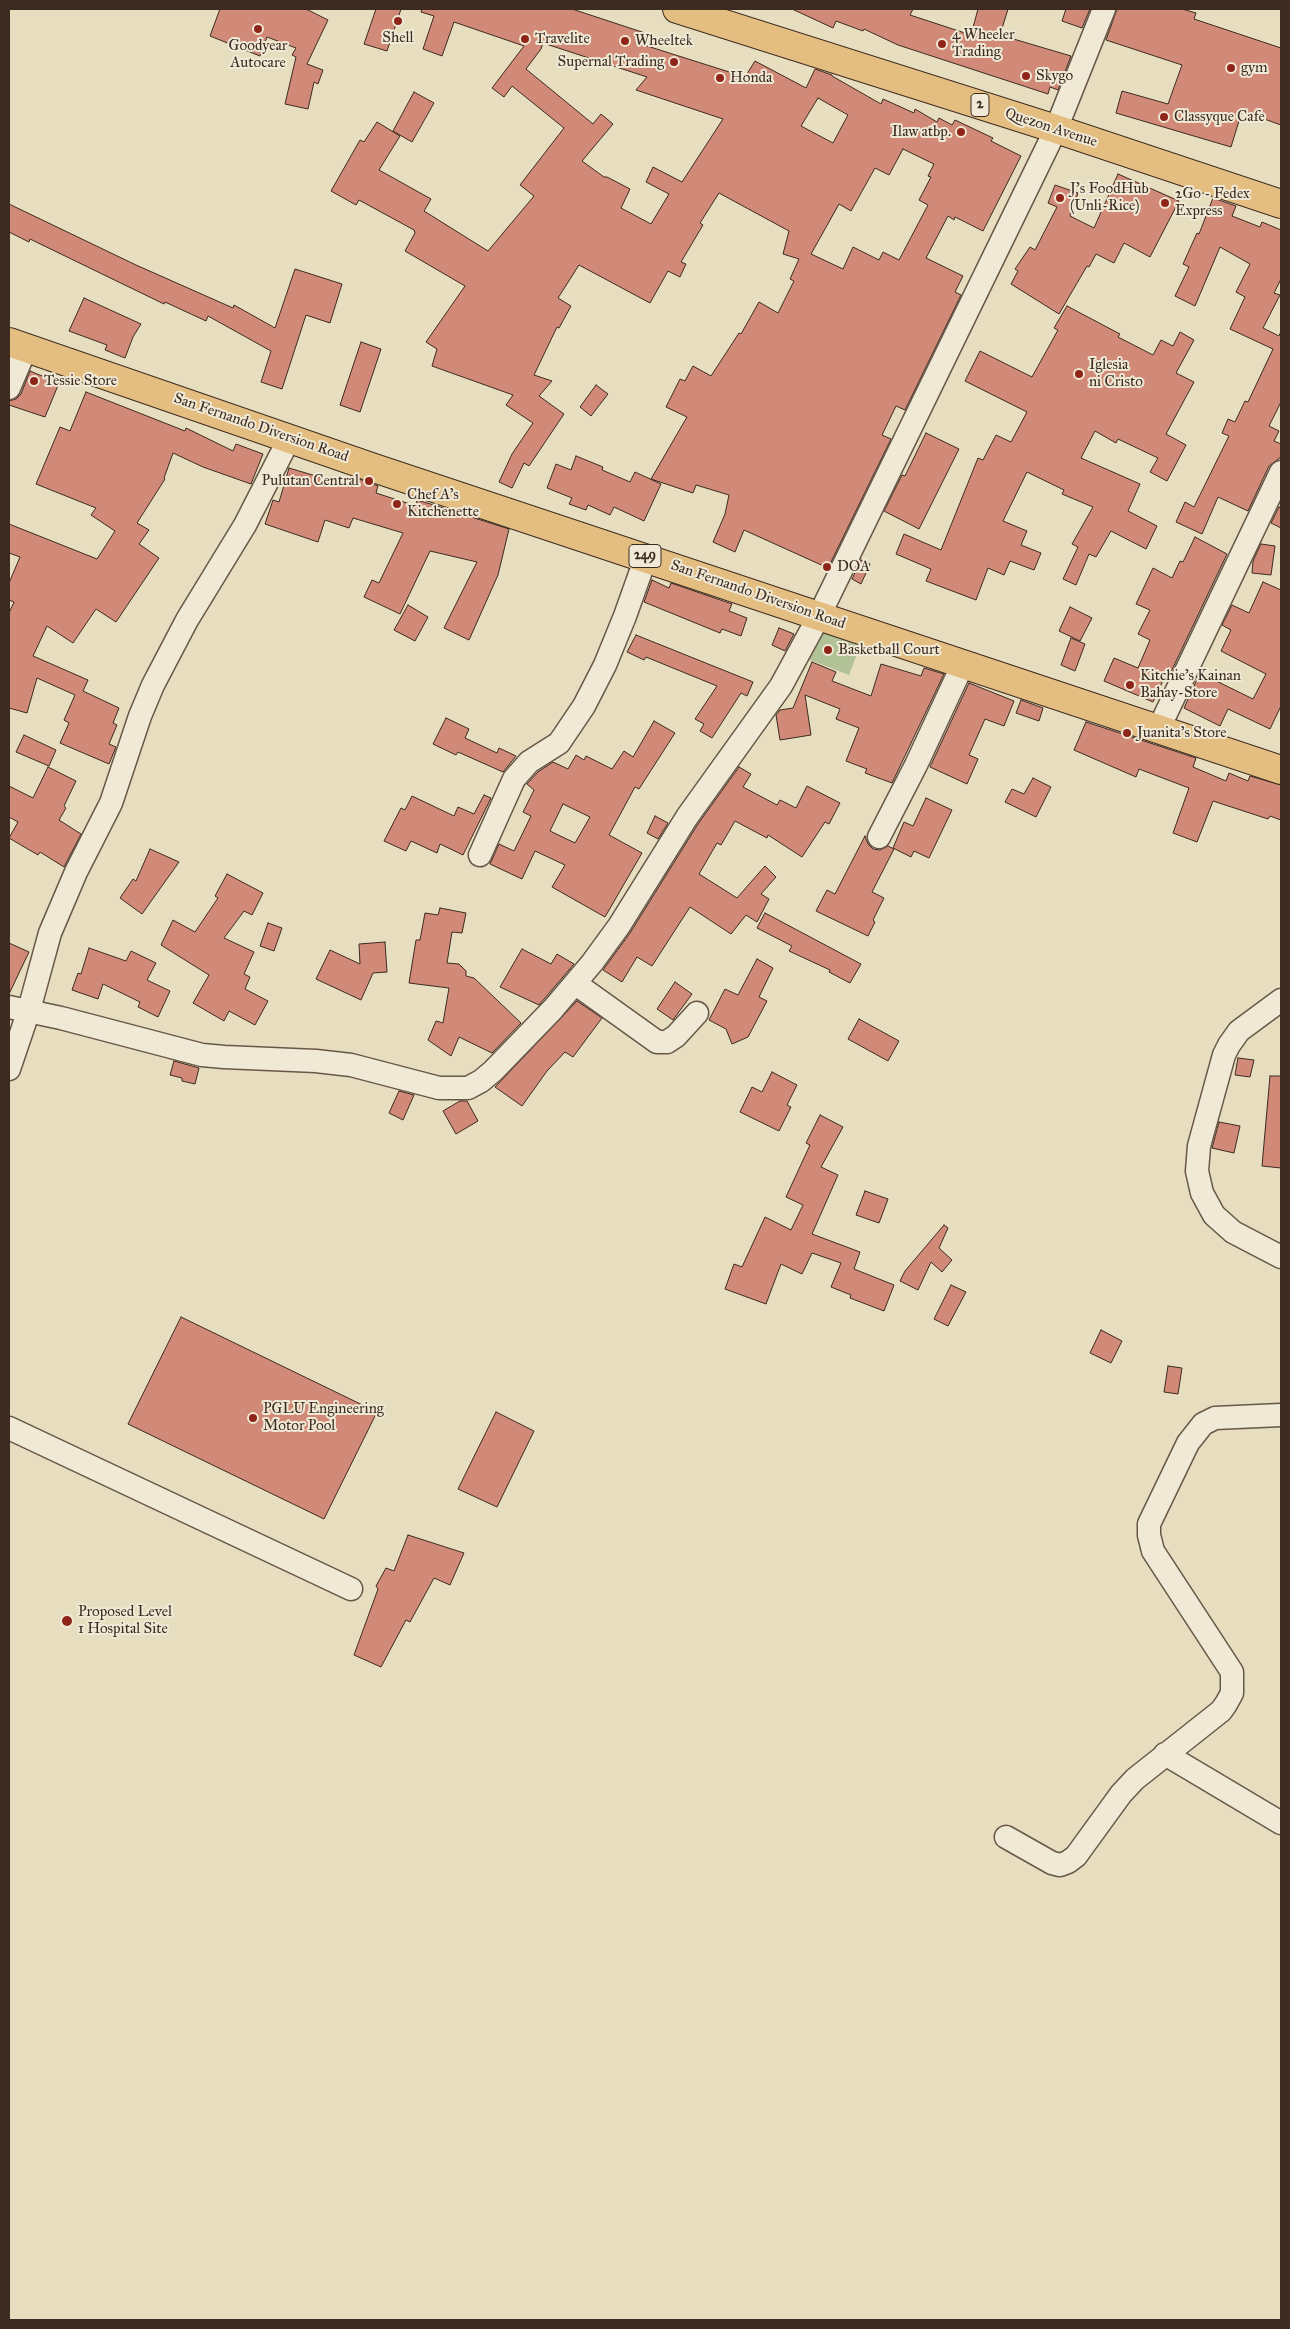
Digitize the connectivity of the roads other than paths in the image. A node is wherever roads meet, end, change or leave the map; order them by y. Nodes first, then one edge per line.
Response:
1 (677, 9) edge
2 (1104, 9) edge
3 (1056, 129) junction
4 (1281, 204) edge
5 (17, 345) edge
6 (9, 388) edge
7 (290, 438) junction
8 (1281, 472) edge
9 (646, 557) junction
10 (819, 616) junction
11 (962, 664) junction
12 (1159, 728) junction
13 (1281, 770) edge
14 (879, 837) dead end
15 (480, 855) dead end
16 (576, 984) junction
17 (1281, 1000) edge
18 (19, 1008) edge
19 (697, 1013) dead end
20 (9, 1069) edge
21 (1281, 1257) edge
22 (1281, 1415) edge
23 (9, 1428) edge
24 (351, 1589) dead end
25 (1165, 1754) junction
26 (1281, 1823) edge
27 (1006, 1837) dead end

1 - 3 main road, Quezon Avenue / 2
2 - 3 street
3 - 4 main road, Quezon Avenue / 2
3 - 10 street
5 - 6 street
5 - 7 main road, San Fernando Diversion Road / 249
7 - 9 main road, San Fernando Diversion Road / 249
7 - 18 street
8 - 12 street
9 - 10 main road, San Fernando Diversion Road / 249
9 - 15 street
10 - 11 main road, San Fernando Diversion Road / 249
10 - 16 street
11 - 12 main road, San Fernando Diversion Road / 249
11 - 14 street
12 - 13 main road, San Fernando Diversion Road / 249
16 - 18 street
16 - 19 street
17 - 21 street
18 - 20 street
22 - 25 street
23 - 24 street
25 - 26 street
25 - 27 street

